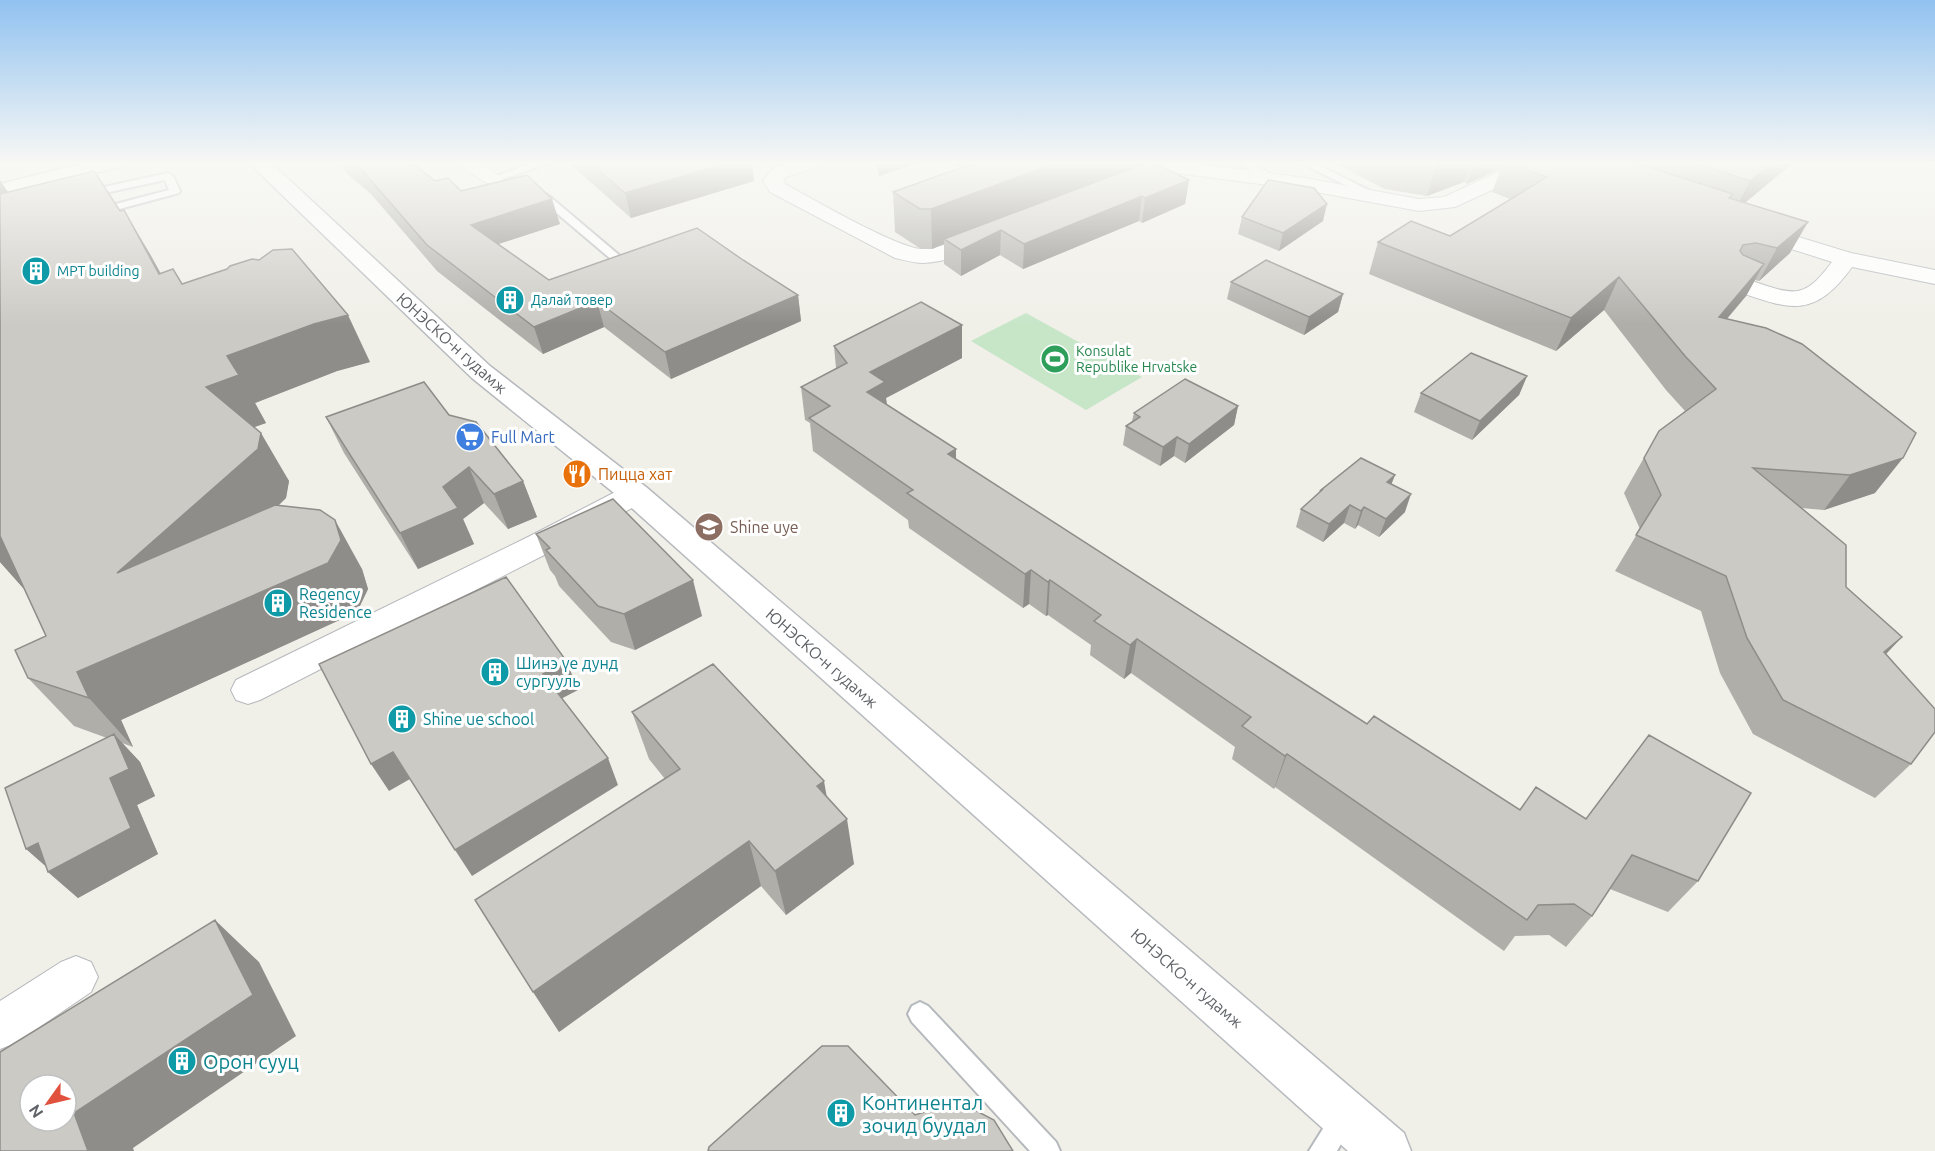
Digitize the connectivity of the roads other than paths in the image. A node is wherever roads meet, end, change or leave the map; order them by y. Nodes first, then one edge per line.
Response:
1 (315, 217) edge
2 (567, 217) edge
3 (833, 217) edge
4 (1734, 222) edge
5 (1001, 232) edge
6 (1846, 259) junction
7 (622, 263) edge
8 (1935, 277) edge
9 (1735, 283) edge
10 (634, 494) junction
11 (248, 690) dead end
12 (76, 977) dead end
13 (920, 1014) dead end
14 (0, 1028) edge
15 (1345, 1116) junction
16 (1047, 1151) edge
17 (1322, 1151) edge
18 (1386, 1151) edge

1 - 10 main road, ЮНЭСКО-н гудамж
2 - 7 lane
3 - 5 street
4 - 6 street
6 - 8 street
6 - 9 street
10 - 11 street
10 - 15 main road, ЮНЭСКО-н гудамж
12 - 14 street
13 - 16 lane
15 - 17 lane
15 - 18 main road, ЮНЭСКО-н гудамж

